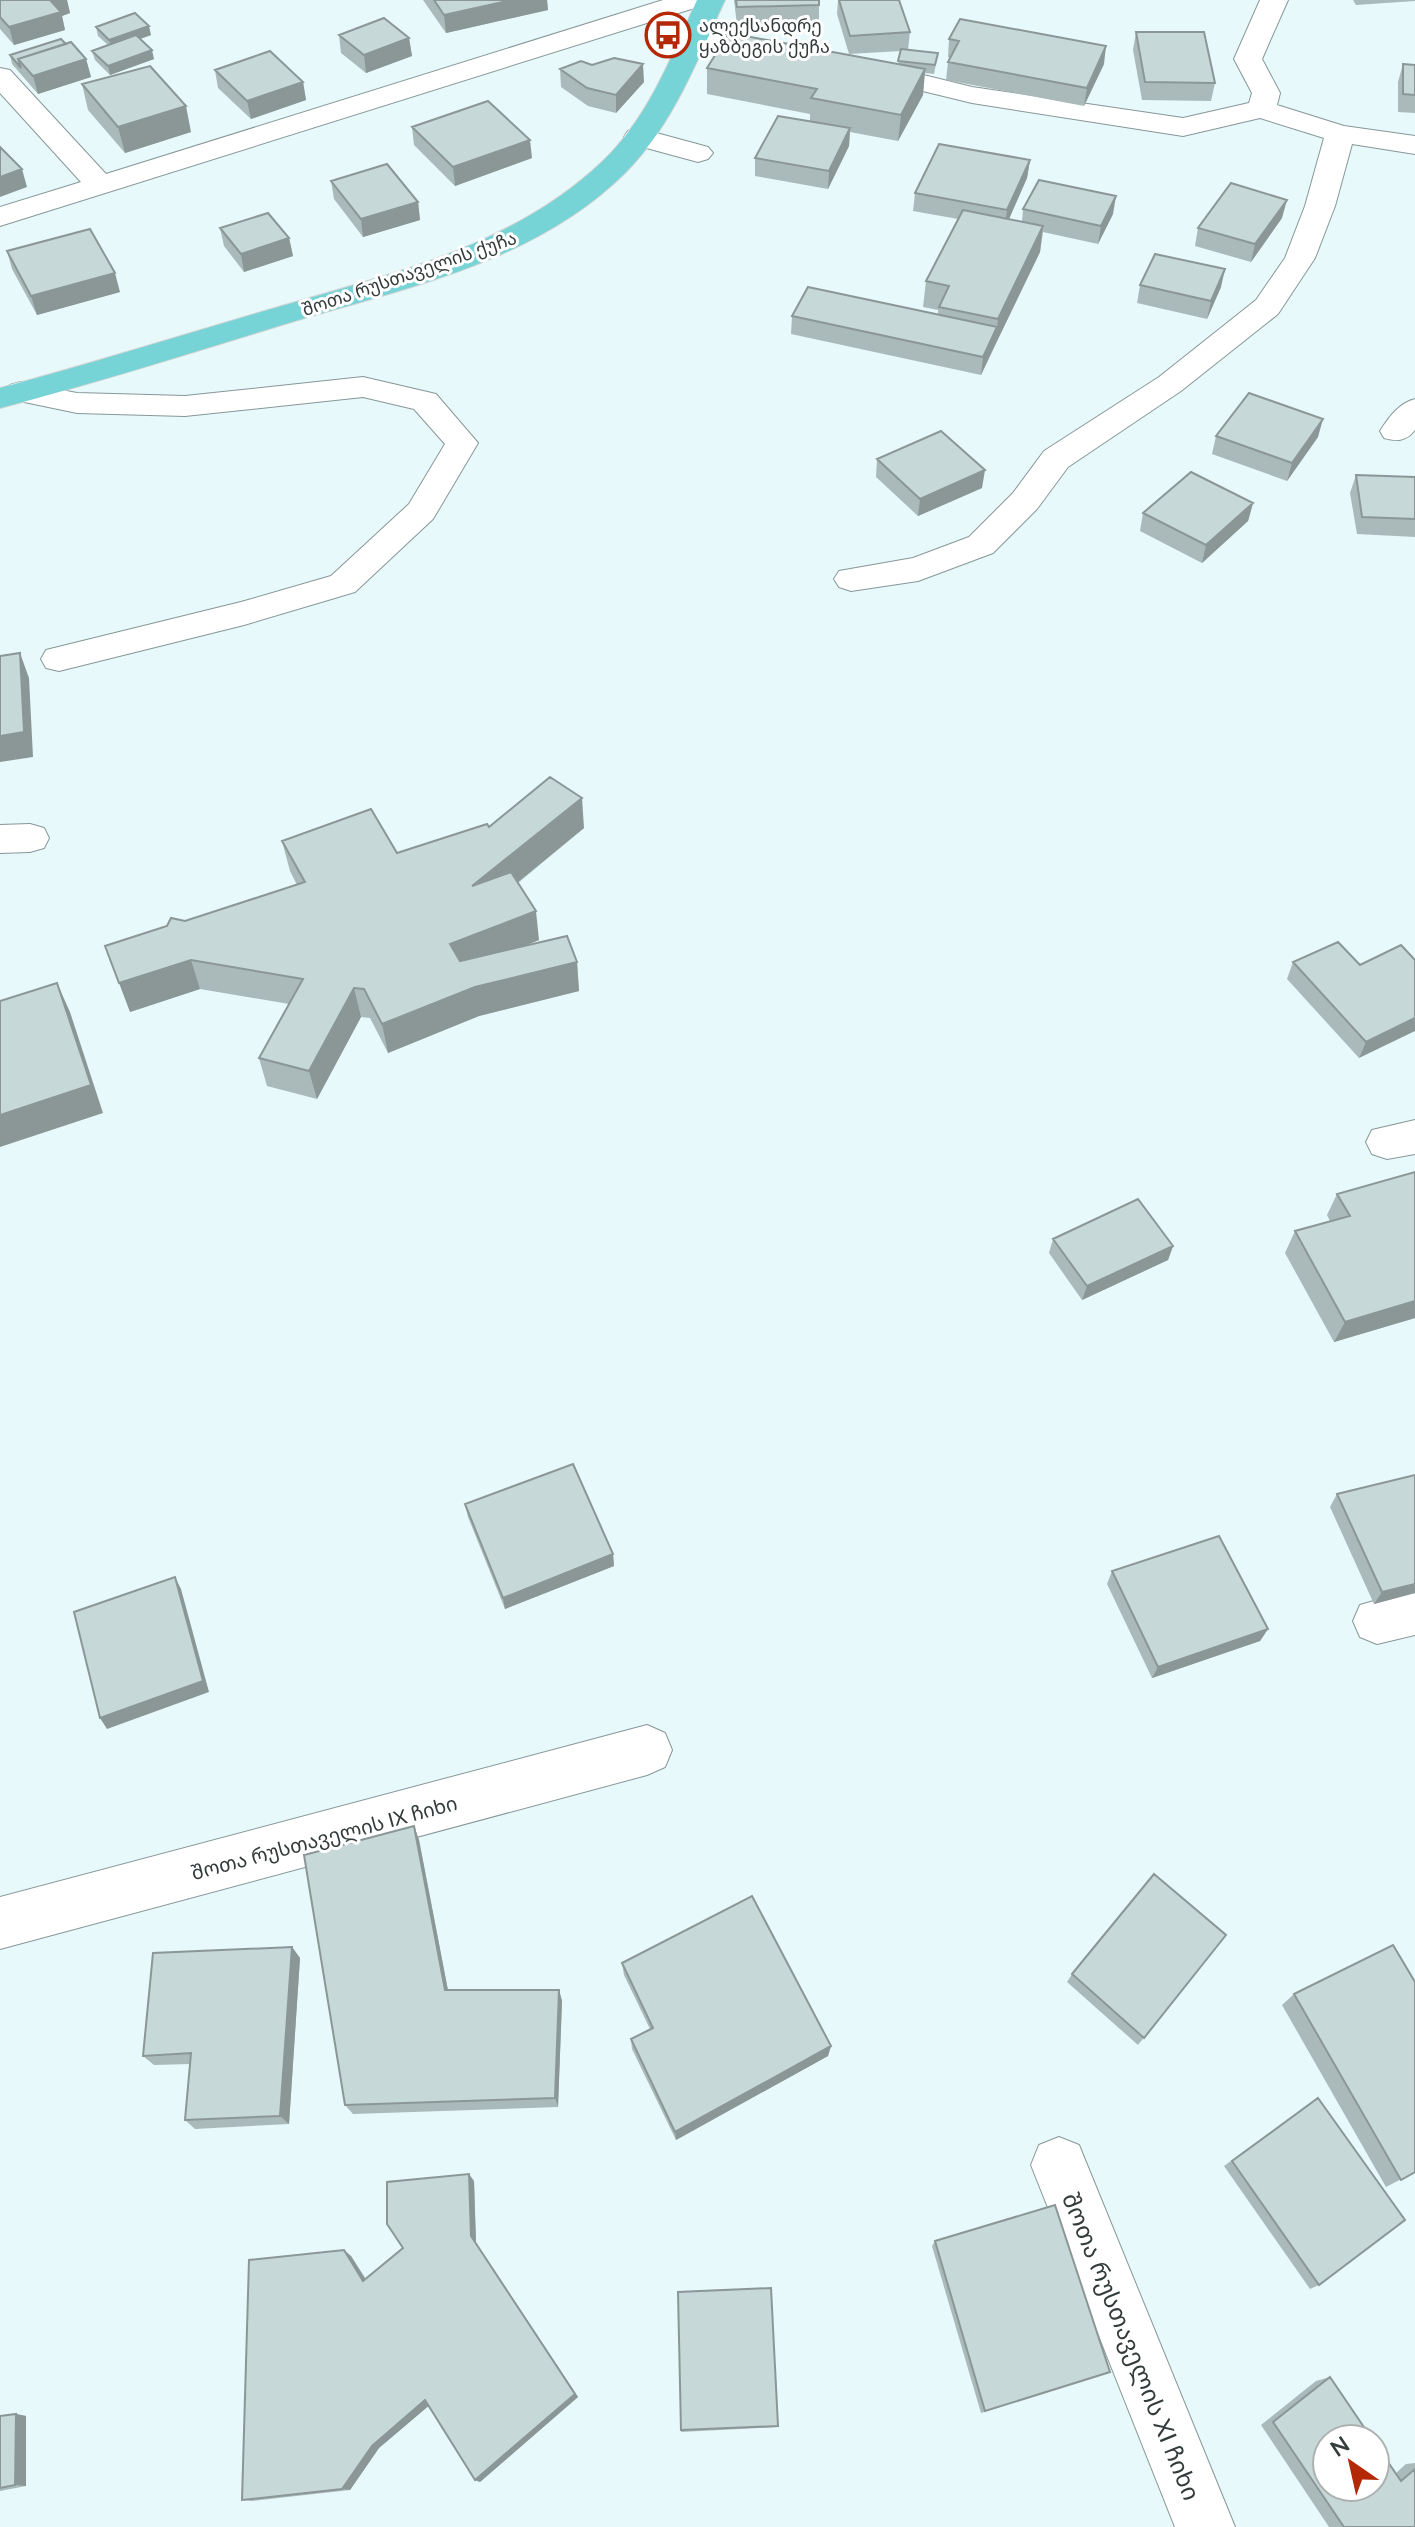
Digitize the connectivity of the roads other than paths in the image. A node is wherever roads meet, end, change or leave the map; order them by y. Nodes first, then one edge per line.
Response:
1 (691, 0) edge
2 (711, 0) edge
3 (1274, 0) edge
4 (694, 37) junction
5 (802, 57) edge
6 (833, 63) edge
7 (0, 76) edge
8 (1261, 109) junction
9 (1340, 134) junction
10 (638, 137) junction
11 (1415, 145) edge
12 (698, 153) dead end
13 (99, 184) junction
14 (0, 217) edge
15 (10, 395) edge
16 (851, 579) dead end
17 (59, 659) dead end
18 (647, 1750) dead end
19 (0, 1923) edge
20 (1059, 2165) dead end
21 (1205, 2527) edge

1 - 13 street
2 - 4 main road, შოთა რუსთაველის ქუჩა
3 - 8 street
4 - 5 street
4 - 10 main road, შოთა რუსთაველის ქუჩა
6 - 8 street
7 - 13 street
8 - 9 street
9 - 11 street
9 - 16 street
10 - 12 street
10 - 15 main road, შოთა რუსთაველის ქუჩა
13 - 14 street
15 - 17 street
18 - 19 street, შოთა რუსთაველის IX ჩიხი
20 - 21 street, შოთა რუსთაველის XI ჩიხი

